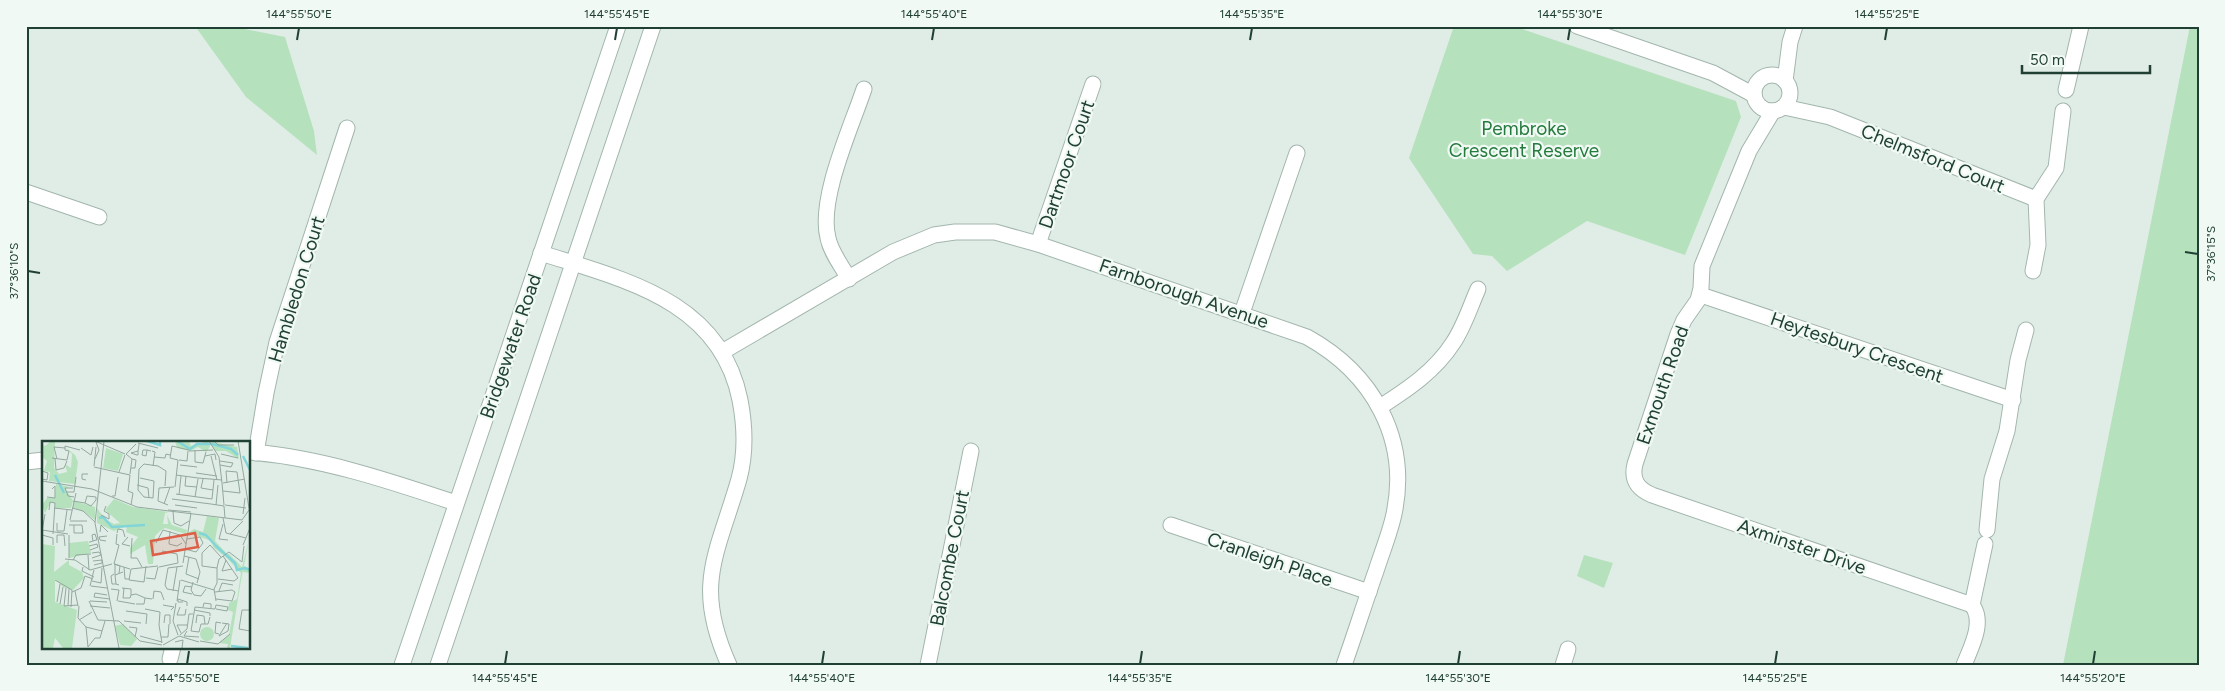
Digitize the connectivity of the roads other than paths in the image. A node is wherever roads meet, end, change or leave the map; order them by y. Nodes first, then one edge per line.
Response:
1 (618, 26) edge
2 (653, 26) edge
3 (1577, 26) edge
4 (1795, 26) edge
5 (2081, 26) edge
6 (1598, 30) edge
7 (1790, 42) junction
8 (1713, 73) junction
9 (1765, 78) junction
10 (1093, 84) dead end
11 (1788, 87) junction
12 (864, 90) dead end
13 (2066, 90) dead end
14 (1756, 100) junction
15 (1779, 109) junction
16 (2063, 112) dead end
17 (1830, 116) junction
18 (347, 128) dead end
19 (1748, 151) junction
20 (1297, 153) dead end
21 (26, 192) edge
22 (2036, 200) junction
23 (99, 217) dead end
24 (1038, 244) junction
25 (542, 253) junction
26 (573, 263) junction
27 (2033, 271) dead end
28 (849, 279) junction
29 (1478, 289) dead end
30 (1701, 295) junction
31 (1242, 313) junction
32 (2026, 330) dead end
33 (722, 352) junction
34 (2013, 400) junction
35 (1380, 407) junction
36 (971, 451) dead end
37 (253, 453) edge
38 (42, 460) edge
39 (26, 462) edge
40 (1635, 482) joint
41 (456, 503) junction
42 (1171, 525) dead end
43 (1369, 592) junction
44 (1972, 605) junction
45 (1568, 649) dead end
46 (402, 665) edge
47 (438, 665) edge
48 (729, 665) edge
49 (928, 665) edge
50 (1344, 665) edge
51 (1563, 665) edge
52 (1964, 665) edge

1 - 25 street, Bridgewater Road
2 - 26 street, Bridgewater Road
3 - 6 street
4 - 7 street
5 - 13 street
6 - 8 street
7 - 9 street
7 - 11 street
8 - 9 street
8 - 14 street
9 - 11 street
9 - 14 street
10 - 24 street, Dartmoor Court
11 - 15 street
11 - 17 street, Chelmsford Court
12 - 28 street
14 - 15 street
14 - 19 street
15 - 17 street, Chelmsford Court
15 - 19 street
16 - 22 street
17 - 22 street, Chelmsford Court
18 - 37 street, Hambledon Court
19 - 30 street
20 - 31 street
21 - 23 street
22 - 27 street
24 - 28 street, Farnborough Avenue
24 - 31 street, Farnborough Avenue
25 - 26 street
25 - 41 street, Bridgewater Road
26 - 33 street
26 - 47 street, Bridgewater Road
28 - 33 street, Farnborough Avenue
29 - 35 street
30 - 34 street, Heytesbury Crescent
30 - 40 street, Exmouth Road
31 - 35 street, Farnborough Avenue
32 - 34 street
33 - 48 street
34 - 44 street
35 - 43 street, Farnborough Avenue
36 - 49 street, Balcombe Court
37 - 41 street
38 - 39 street
40 - 44 street, Axminster Drive
41 - 46 street, Bridgewater Road
42 - 43 street, Cranleigh Place
43 - 50 street, Farnborough Avenue
44 - 52 street
45 - 51 street

